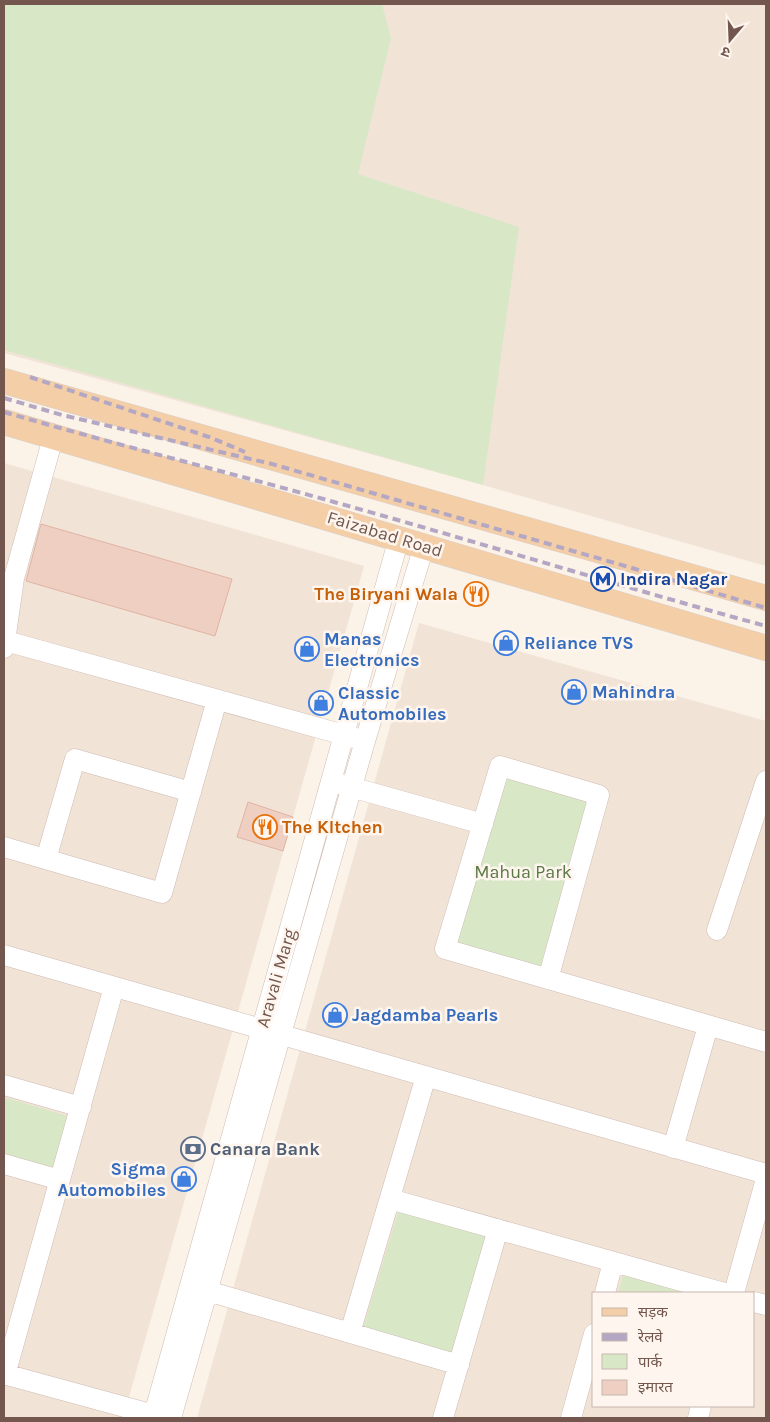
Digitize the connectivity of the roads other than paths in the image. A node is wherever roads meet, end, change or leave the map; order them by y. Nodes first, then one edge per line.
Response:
1 (4, 381) edge
2 (4, 422) edge
3 (54, 438) junction
4 (399, 538) junction
5 (424, 546) junction
6 (766, 598) edge
7 (5, 645) edge
8 (766, 648) edge
9 (217, 700) junction
10 (344, 735) junction
11 (365, 741) junction
12 (331, 781) junction
13 (766, 781) edge
14 (352, 787) junction
15 (191, 792) junction
16 (482, 824) junction
17 (4, 847) edge
18 (46, 859) junction
19 (717, 930) dead end
20 (4, 955) edge
21 (548, 979) junction
22 (114, 987) junction
23 (708, 1026) junction
24 (262, 1029) junction
25 (281, 1035) junction
26 (766, 1042) edge
27 (426, 1076) junction
28 (4, 1085) edge
29 (81, 1107) junction
30 (673, 1148) junction
31 (4, 1164) edge
32 (766, 1174) edge
33 (766, 1179) edge
34 (60, 1180) junction
35 (390, 1199) junction
36 (498, 1229) junction
37 (613, 1262) junction
38 (199, 1289) junction
39 (605, 1292) edge
40 (720, 1292) edge
41 (734, 1292) edge
42 (350, 1333) junction
43 (592, 1341) edge
44 (459, 1365) junction
45 (5, 1375) edge
46 (159, 1417) edge
47 (443, 1418) edge
48 (571, 1418) edge

1 - 6 main road
2 - 3 main road, Faizabad Road
3 - 4 main road, Faizabad Road
3 - 7 street
4 - 5 main road, Faizabad Road
4 - 10 street, Aravali Marg
5 - 8 main road, Faizabad Road
5 - 11 street, Aravali Marg
7 - 9 street
9 - 10 street
9 - 15 street
10 - 11 street
10 - 12 street, Aravali Marg
11 - 14 street, Aravali Marg
12 - 14 street
12 - 24 street, Aravali Marg
13 - 19 street
14 - 16 street
14 - 25 street, Aravali Marg
15 - 18 street
15 - 18 street
16 - 21 street
16 - 21 street
17 - 18 street
20 - 22 street
21 - 23 street
22 - 24 street
22 - 29 street
23 - 26 street
23 - 30 street
24 - 25 street
24 - 38 street, Aravali Marg
25 - 27 street
25 - 38 street, Aravali Marg
27 - 30 street
27 - 35 street
28 - 29 street
29 - 34 street
30 - 32 street
31 - 34 street
33 - 41 street
34 - 45 street
35 - 36 street
35 - 42 street
36 - 37 street
36 - 44 street
37 - 39 street
37 - 40 street
38 - 42 street
38 - 46 street, Aravali Marg
42 - 44 street
43 - 48 street
44 - 47 street
45 - 46 street

